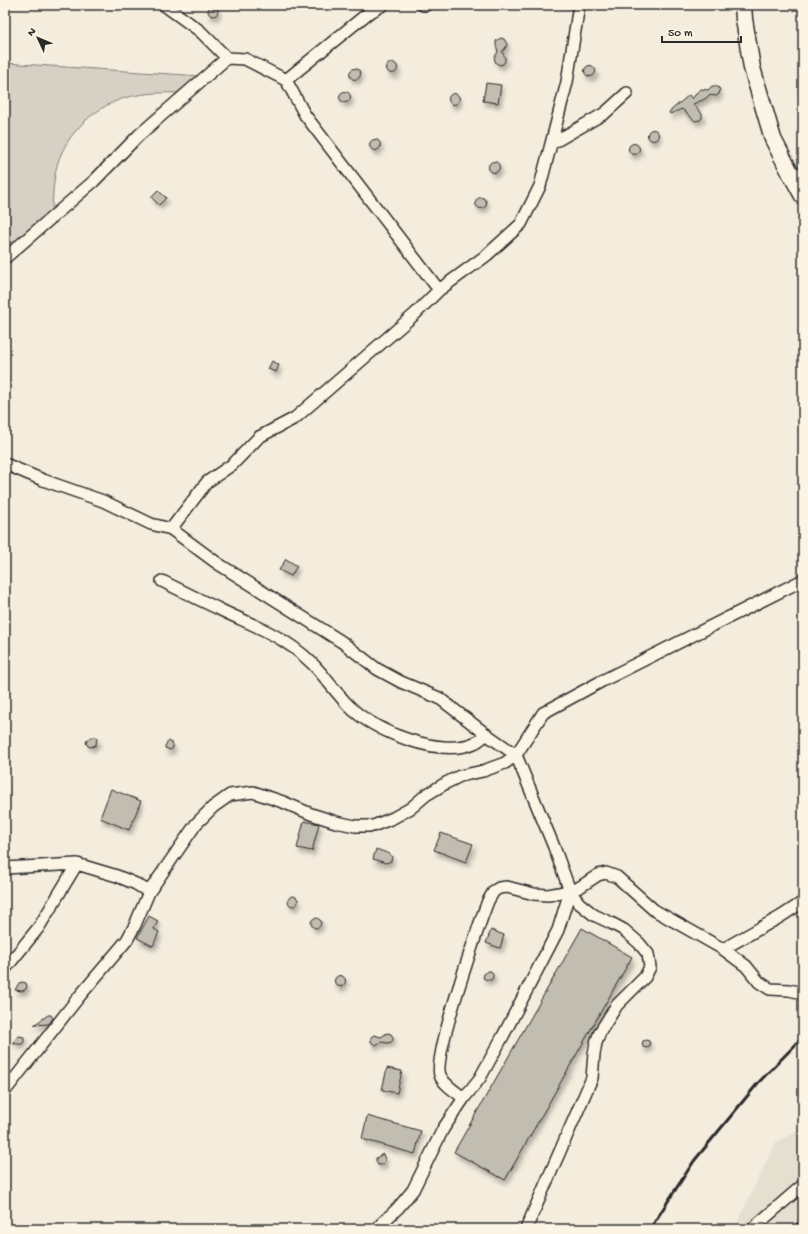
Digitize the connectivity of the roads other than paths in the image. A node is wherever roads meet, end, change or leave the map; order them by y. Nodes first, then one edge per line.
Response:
1 (164, 5) edge
2 (384, 5) edge
3 (422, 5) edge
4 (426, 5) edge
5 (579, 5) edge
6 (743, 5) edge
7 (227, 58) junction
8 (286, 80) junction
9 (627, 93) dead end
10 (551, 144) junction
11 (797, 172) edge
12 (803, 196) edge
13 (5, 258) edge
14 (439, 290) junction
15 (5, 464) edge
16 (171, 529) junction
17 (803, 580) edge
18 (162, 581) dead end
19 (486, 734) junction
20 (516, 755) junction
21 (77, 864) junction
22 (5, 868) edge
23 (570, 891) junction
24 (149, 892) junction
25 (803, 902) edge
26 (723, 949) junction
27 (5, 969) edge
28 (803, 993) edge
29 (5, 1091) edge
30 (464, 1098) junction
31 (803, 1185) edge
32 (376, 1229) edge
33 (526, 1229) edge
34 (752, 1229) edge

1 - 7 street
2 - 8 street
3 - 4 street
5 - 10 street
6 - 11 main road
7 - 8 street
7 - 13 street
8 - 14 street
9 - 10 street
10 - 14 street
11 - 12 main road
14 - 16 street
15 - 16 street
16 - 19 street
17 - 20 street
18 - 19 street
19 - 20 street
20 - 23 street
20 - 24 street
21 - 22 street
21 - 24 street
21 - 27 street
23 - 26 street
23 - 30 street
23 - 30 street
23 - 33 street
24 - 29 street
25 - 26 street
26 - 28 street
30 - 32 street
31 - 34 street

